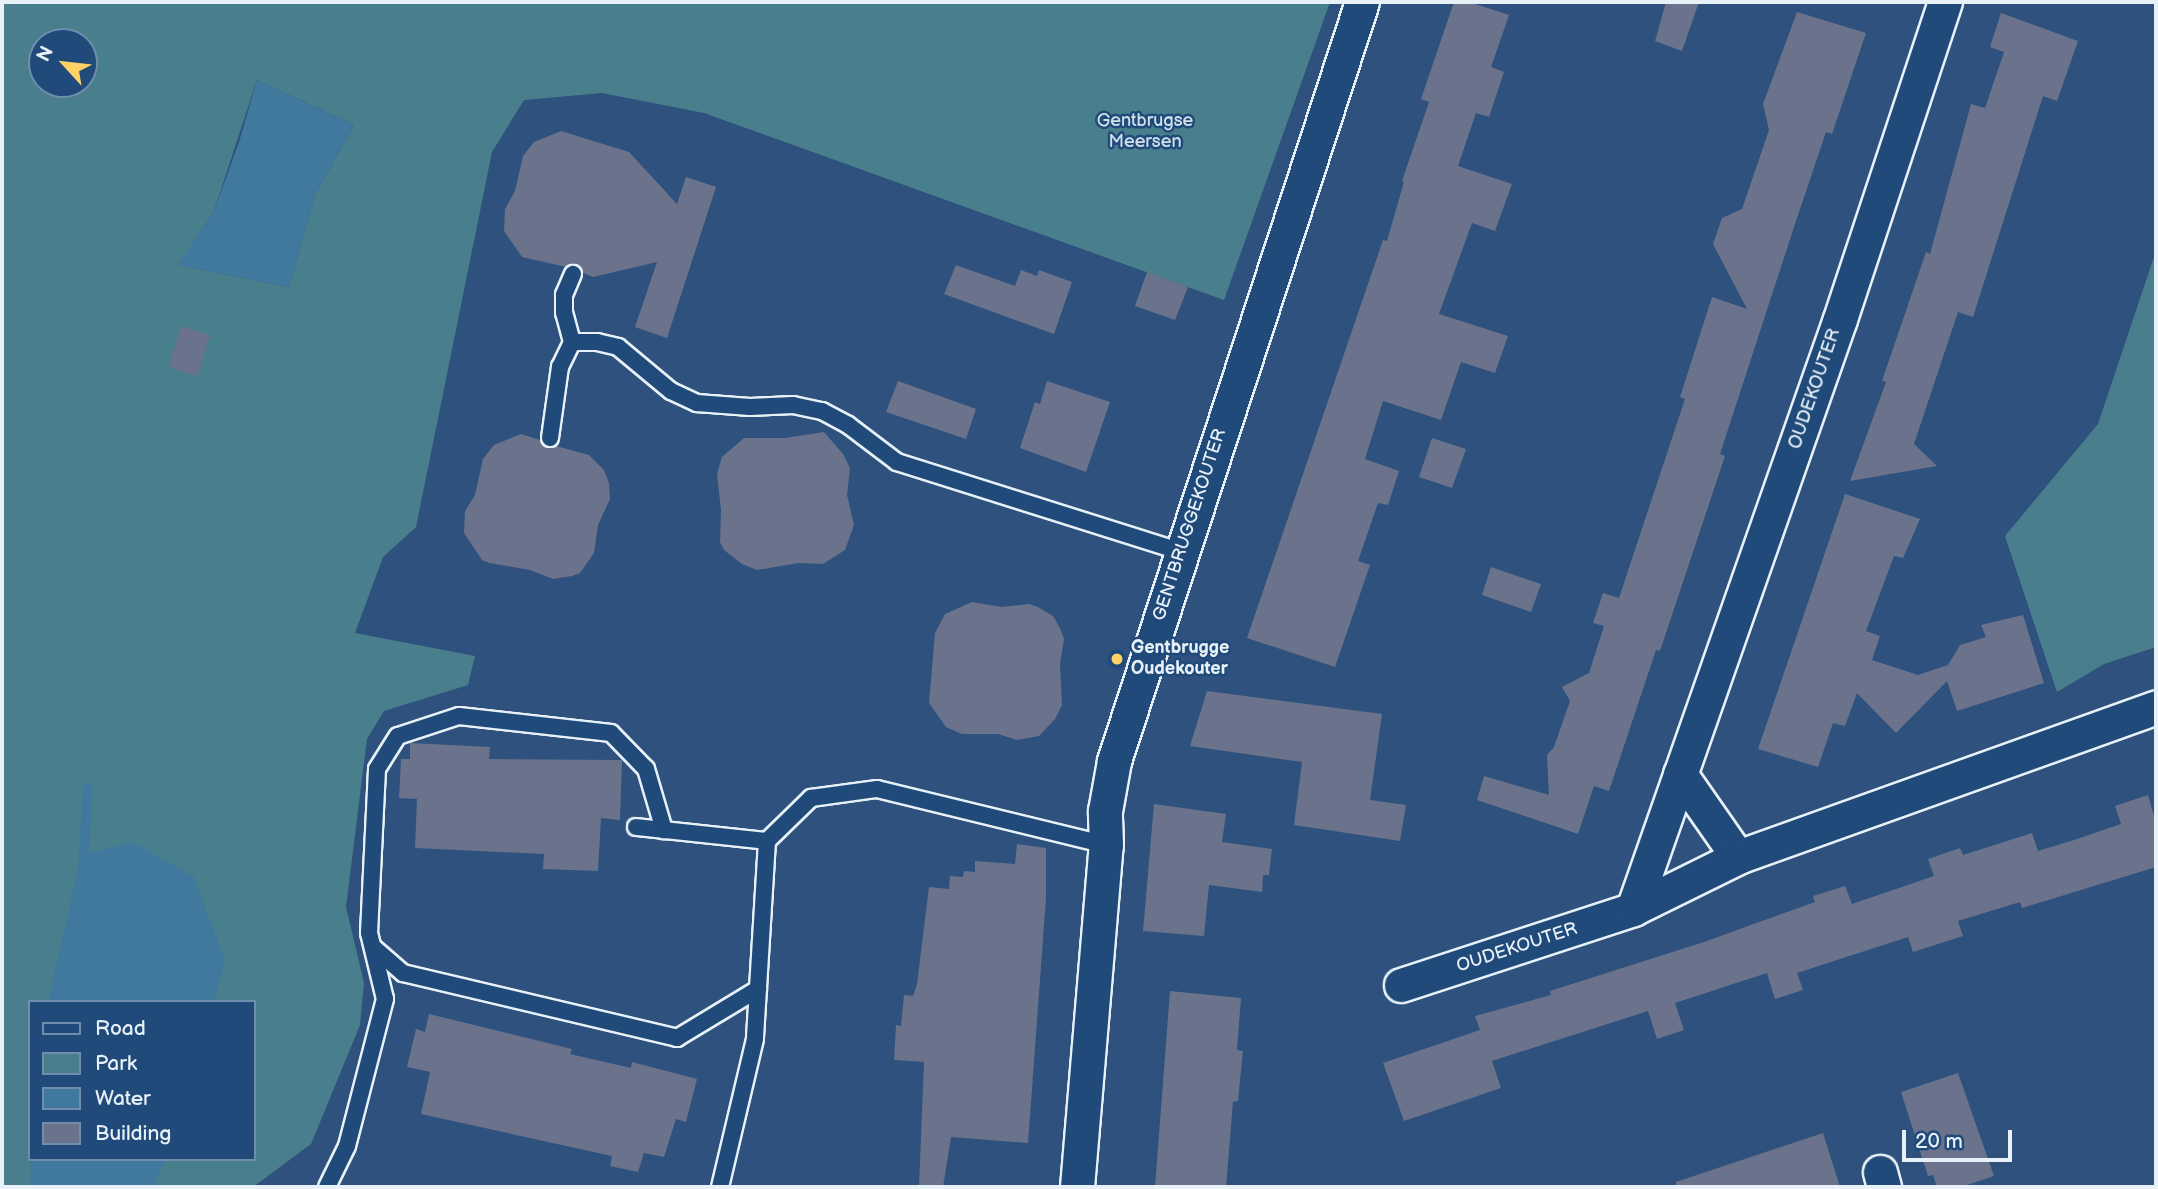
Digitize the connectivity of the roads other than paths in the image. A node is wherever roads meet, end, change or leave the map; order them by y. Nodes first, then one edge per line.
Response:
1 (1362, 2) edge
2 (1945, 2) edge
3 (573, 274) dead end
4 (572, 342) junction
5 (550, 438) dead end
6 (1182, 552) junction
7 (2156, 707) edge
8 (1680, 774) junction
9 (636, 827) dead end
10 (664, 830) junction
11 (767, 841) junction
12 (1107, 845) junction
13 (1738, 857) junction
14 (1633, 909) junction
15 (373, 947) junction
16 (1401, 985) dead end
17 (758, 989) junction
18 (327, 1187) edge
19 (720, 1187) edge
20 (1077, 1187) edge

1 - 6 street, GENTBRUGGEKOUTER
2 - 8 street, OUDEKOUTER
3 - 4 lane
4 - 5 lane
4 - 6 lane
6 - 12 street, GENTBRUGGEKOUTER
7 - 13 street, OUDEKOUTER
8 - 13 street
8 - 14 street, OUDEKOUTER
9 - 10 lane
10 - 11 lane
10 - 15 lane
11 - 12 lane
11 - 17 lane
12 - 20 street, GENTBRUGGEKOUTER
13 - 14 street, OUDEKOUTER
14 - 16 street, OUDEKOUTER
15 - 17 lane
15 - 18 lane
17 - 19 lane

